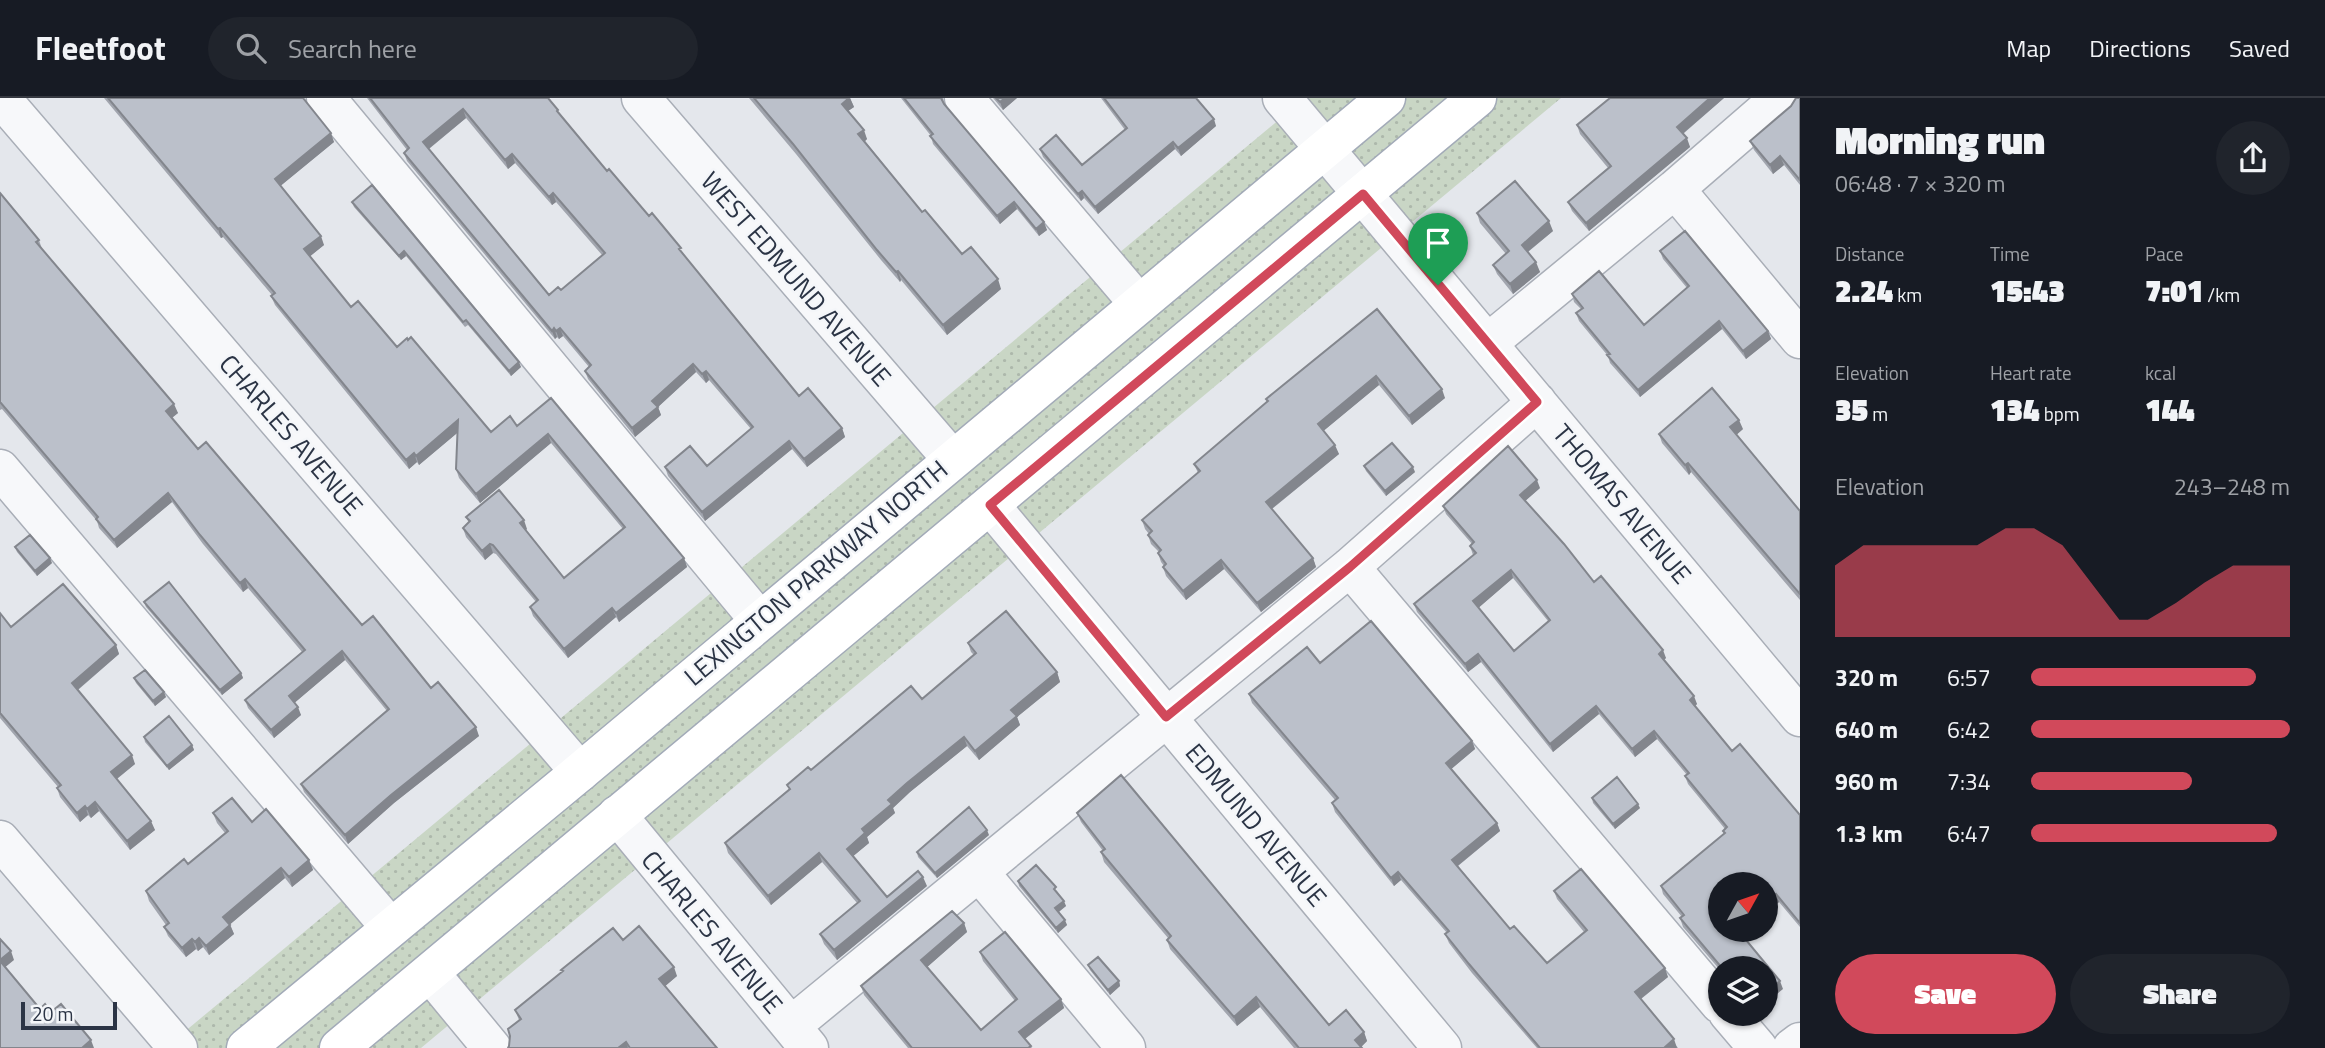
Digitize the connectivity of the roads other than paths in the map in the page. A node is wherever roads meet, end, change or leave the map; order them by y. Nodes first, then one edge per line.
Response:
1 (1, 98) edge
2 (326, 98) edge
3 (641, 98) edge
4 (964, 98) edge
5 (1282, 98) edge
6 (1386, 98) edge
7 (1477, 98) edge
8 (1780, 98) edge
9 (1325, 150) junction
10 (1675, 189) junction
11 (1363, 194) junction
12 (1139, 304) junction
13 (1800, 339) edge
14 (1488, 343) junction
15 (1537, 402) junction
16 (952, 460) junction
17 (0, 469) edge
18 (990, 505) junction
19 (1350, 567) junction
20 (760, 621) junction
21 (1166, 717) junction
22 (1800, 717) edge
23 (580, 772) junction
24 (617, 815) junction
25 (0, 840) edge
26 (979, 872) junction
27 (390, 927) junction
28 (429, 972) junction
29 (1708, 990) edge
30 (1739, 1026) edge
31 (800, 1037) edge
32 (1800, 1041) edge
33 (178, 1048) edge
34 (246, 1048) edge
35 (339, 1048) edge
36 (492, 1048) edge
37 (1126, 1048) edge
38 (1442, 1048) edge
39 (1758, 1048) edge
40 (1792, 1048) edge

1 - 23 street, CHARLES AVENUE
2 - 20 street
3 - 16 street, WEST EDMUND AVENUE
4 - 12 street
5 - 9 street, THOMAS AVENUE
6 - 9 main road, LEXINGTON PARKWAY NORTH
7 - 11 main road
8 - 10 street
9 - 11 street, THOMAS AVENUE
9 - 12 main road, LEXINGTON PARKWAY NORTH
10 - 13 street
10 - 14 street
11 - 14 street, THOMAS AVENUE
11 - 18 main road
12 - 16 main road, LEXINGTON PARKWAY NORTH
14 - 15 street, THOMAS AVENUE
15 - 19 street
15 - 22 street, THOMAS AVENUE
16 - 20 main road, LEXINGTON PARKWAY NORTH
17 - 27 street
18 - 21 street, EDMUND AVENUE
18 - 24 main road
19 - 21 street
19 - 29 street
20 - 23 main road, LEXINGTON PARKWAY NORTH
21 - 26 street
21 - 38 street, EDMUND AVENUE
23 - 27 main road, LEXINGTON PARKWAY NORTH
24 - 28 main road
24 - 31 street, CHARLES AVENUE
25 - 33 street
26 - 31 street
26 - 37 street
27 - 34 main road, LEXINGTON PARKWAY NORTH
28 - 35 main road
28 - 36 street
30 - 39 street
32 - 40 street

